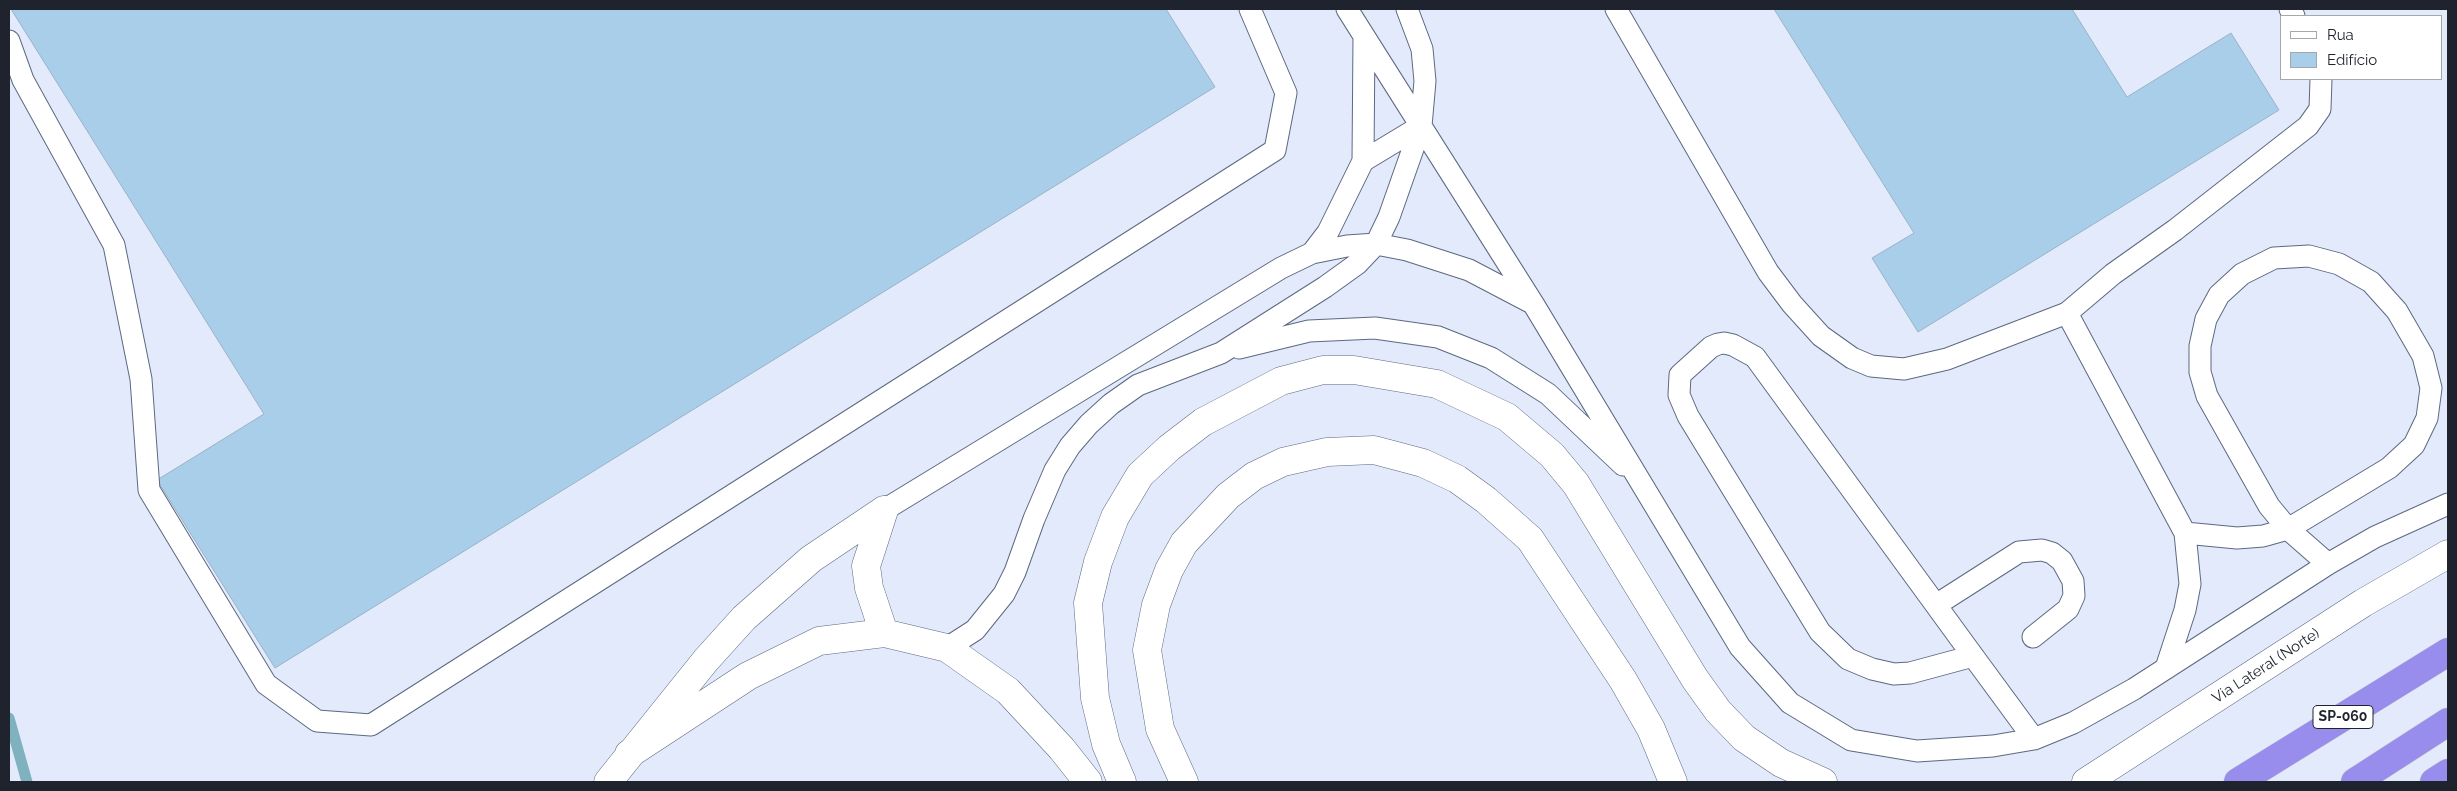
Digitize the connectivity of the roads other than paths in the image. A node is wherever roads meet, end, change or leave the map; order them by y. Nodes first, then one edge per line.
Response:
1 (1250, 9) edge
2 (1347, 9) edge
3 (1407, 9) edge
4 (1616, 9) edge
5 (1364, 35) junction
6 (9, 41) edge
7 (2321, 80) edge
8 (1421, 126) junction
9 (1363, 161) junction
10 (1376, 244) junction
11 (1312, 253) junction
12 (1534, 305) junction
13 (2067, 312) junction
14 (1221, 353) junction
15 (1643, 484) junction
16 (2448, 504) edge
17 (884, 510) junction
18 (2288, 529) junction
19 (2185, 533) junction
20 (2448, 554) edge
21 (2328, 564) junction
22 (1936, 605) junction
23 (884, 633) junction
24 (2033, 637) dead end
25 (947, 648) junction
26 (2448, 652) edge
27 (1973, 656) junction
28 (2166, 668) junction
29 (2448, 722) edge
30 (2034, 739) junction
31 (628, 754) junction
32 (2448, 773) edge
33 (2086, 780) edge
34 (608, 782) edge
35 (1088, 782) edge
36 (1122, 782) edge
37 (1184, 782) edge
38 (1673, 782) edge
39 (1823, 782) edge
40 (2238, 782) edge
41 (2355, 782) edge
42 (2434, 782) edge

1 - 6 lane
2 - 5 lane
3 - 8 lane
4 - 13 lane
5 - 8 lane
5 - 9 lane
7 - 13 lane
8 - 9 lane
8 - 10 lane
8 - 12 lane
9 - 11 lane
10 - 11 lane
10 - 12 lane
10 - 14 lane
11 - 17 lane
12 - 15 lane
13 - 19 lane
14 - 15 lane
14 - 25 lane
15 - 30 lane
16 - 21 lane
17 - 23 main road
17 - 31 main road
18 - 18 lane
18 - 19 lane
18 - 21 lane
19 - 28 lane
20 - 33 main road, Via Lateral (Norte)
21 - 28 lane
22 - 24 lane
22 - 27 lane
22 - 27 lane
23 - 25 main road
23 - 31 main road
25 - 35 main road
26 - 40 highway, SP-060
27 - 30 lane
28 - 30 lane
29 - 41 highway
31 - 34 main road
32 - 42 highway
36 - 39 main road
37 - 38 main road

